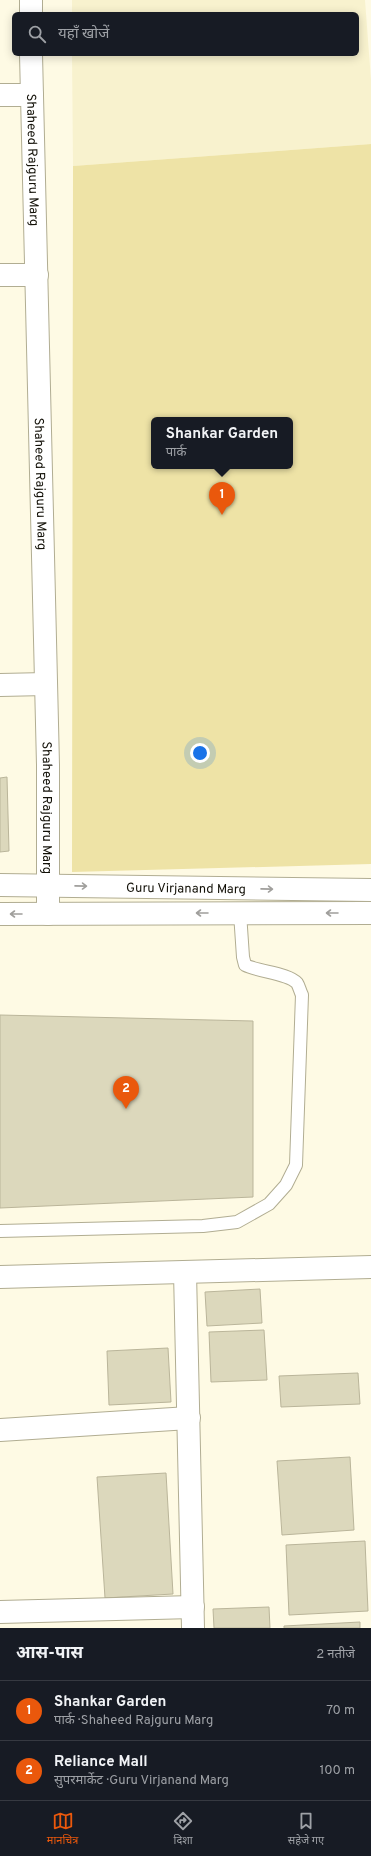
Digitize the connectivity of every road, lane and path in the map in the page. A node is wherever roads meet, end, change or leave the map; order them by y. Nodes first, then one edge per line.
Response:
1 (31, 0) edge
2 (31, 12) edge
3 (32, 56) edge
4 (0, 95) edge
5 (32, 95) junction
6 (0, 275) edge
7 (37, 275) junction
8 (0, 684) edge
9 (46, 684) junction
10 (0, 885) edge
11 (49, 885) junction
12 (371, 890) edge
13 (240, 913) junction
14 (371, 913) edge
15 (0, 914) edge
16 (48, 914) junction
17 (0, 1231) edge
18 (371, 1267) edge
19 (185, 1272) junction
20 (0, 1277) edge
21 (189, 1418) junction
22 (0, 1430) edge
23 (0, 1612) edge
24 (193, 1618) edge
25 (38, 1620) edge

1 - 2 street
3 - 5 street, Shaheed Rajguru Marg
4 - 5 street
5 - 7 street, Shaheed Rajguru Marg
6 - 7 street
7 - 9 street, Shaheed Rajguru Marg
8 - 9 street
9 - 11 street, Shaheed Rajguru Marg
10 - 11 street, Guru Virjanand Marg
11 -> 12 street, Guru Virjanand Marg
11 - 16 street, Shaheed Rajguru Marg
14 -> 13 street, Guru Virjanand Marg
13 -> 16 street, Guru Virjanand Marg
13 - 17 lane
16 -> 15 street, Guru Virjanand Marg
18 - 19 street
19 - 20 street
19 - 21 street
21 - 22 street
21 - 24 street
23 - 25 street
24 - 25 street

